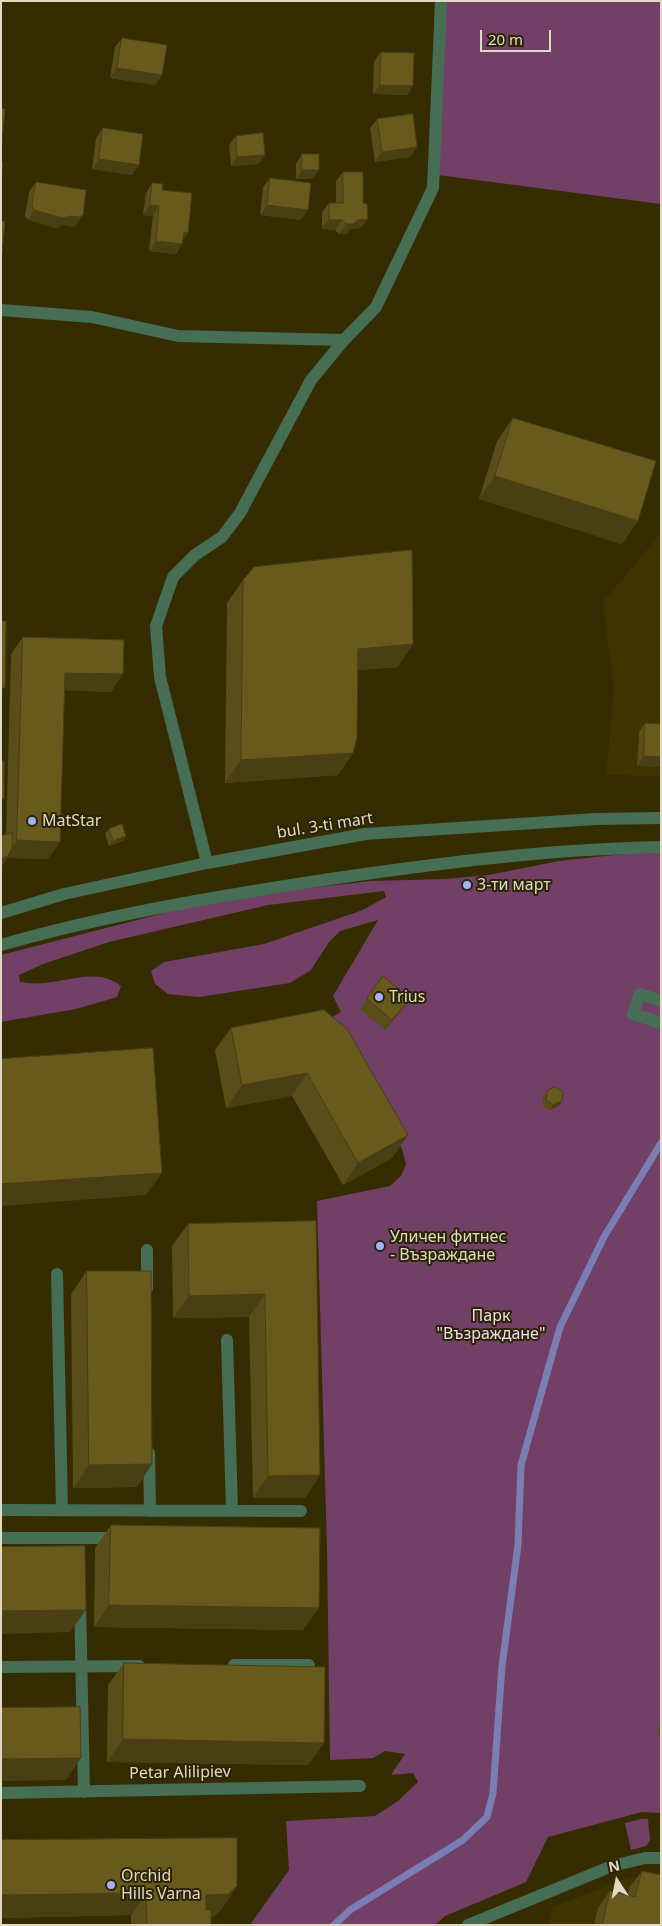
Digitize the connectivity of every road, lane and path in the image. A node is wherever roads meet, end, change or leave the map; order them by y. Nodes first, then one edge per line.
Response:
1 (441, 1) edge
2 (1, 310) edge
3 (344, 340) junction
4 (661, 818) edge
5 (661, 847) edge
6 (207, 863) junction
7 (1, 913) edge
8 (1, 945) edge
9 (661, 1001) edge
10 (661, 1023) edge
11 (146, 1250) dead end
12 (57, 1274) dead end
13 (147, 1298) edge
14 (227, 1340) dead end
15 (149, 1443) edge
16 (1, 1510) edge
17 (62, 1510) junction
18 (150, 1511) junction
19 (232, 1511) junction
20 (302, 1511) dead end
21 (1, 1538) edge
22 (128, 1538) edge
23 (80, 1587) edge
24 (220, 1665) edge
25 (309, 1665) edge
26 (82, 1666) junction
27 (151, 1666) edge
28 (1, 1667) edge
29 (360, 1786) dead end
30 (84, 1792) junction
31 (1, 1793) edge
32 (661, 1858) edge
33 (468, 1925) edge

1 - 3 street
2 - 3 street
3 - 6 street
4 - 6 street, bul. 3-ti mart
5 - 8 street
6 - 7 street, bul. 3-ti mart
9 - 10 street
11 - 13 street
12 - 17 street
14 - 19 street
15 - 18 street
16 - 17 street
17 - 18 street
18 - 19 street
19 - 20 street
21 - 22 street
23 - 26 street
24 - 25 street
26 - 27 street
26 - 28 street
26 - 30 street
29 - 30 street, Petar Alilipiev
30 - 31 street, Petar Alilipiev
32 - 33 street

